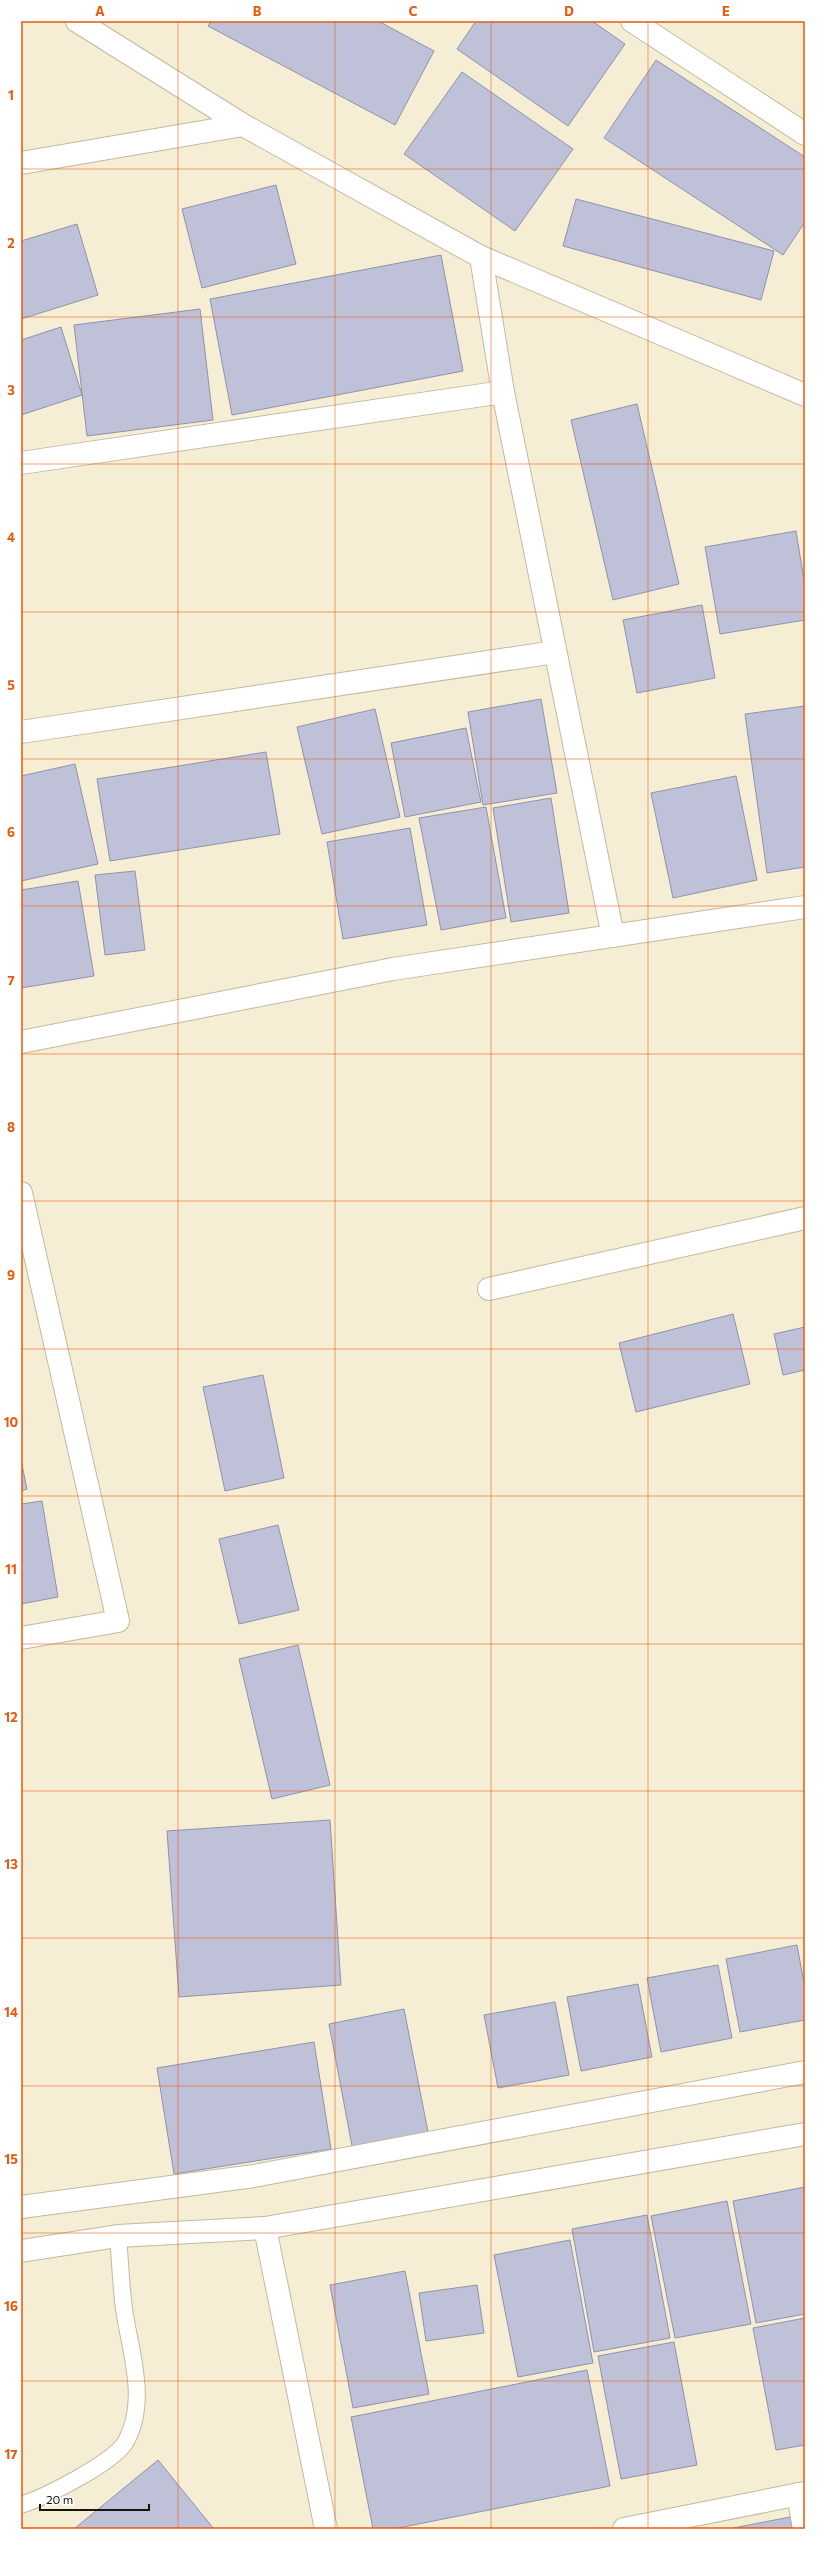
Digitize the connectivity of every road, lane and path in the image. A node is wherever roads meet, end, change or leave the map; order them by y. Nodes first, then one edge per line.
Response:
1 (77, 21) edge
2 (632, 21) edge
3 (243, 125) junction
4 (805, 134) edge
5 (21, 163) edge
6 (481, 257) junction
7 (503, 392) junction
8 (805, 395) edge
9 (21, 463) edge
10 (555, 652) junction
11 (21, 732) edge
12 (805, 907) edge
13 (613, 936) junction
14 (21, 1042) edge
15 (21, 1193) edge
16 (805, 1218) edge
17 (489, 1289) dead end
18 (21, 1638) edge
19 (805, 2072) edge
20 (805, 2134) edge
21 (21, 2206) edge
22 (265, 2228) junction
23 (118, 2236) junction
24 (21, 2251) edge
25 (802, 2494) edge
26 (21, 2505) edge
27 (326, 2529) edge
28 (624, 2529) edge
29 (804, 2529) edge

1 - 3 street
2 - 4 street
3 - 5 street
3 - 6 street
6 - 7 street
6 - 8 street
7 - 9 street
7 - 10 street
10 - 11 street
10 - 13 street
12 - 13 street
13 - 14 street
15 - 18 street
16 - 17 street
19 - 21 street
20 - 22 street
22 - 23 street
22 - 27 street
23 - 24 street
23 - 26 lane
25 - 28 street
25 - 29 street

